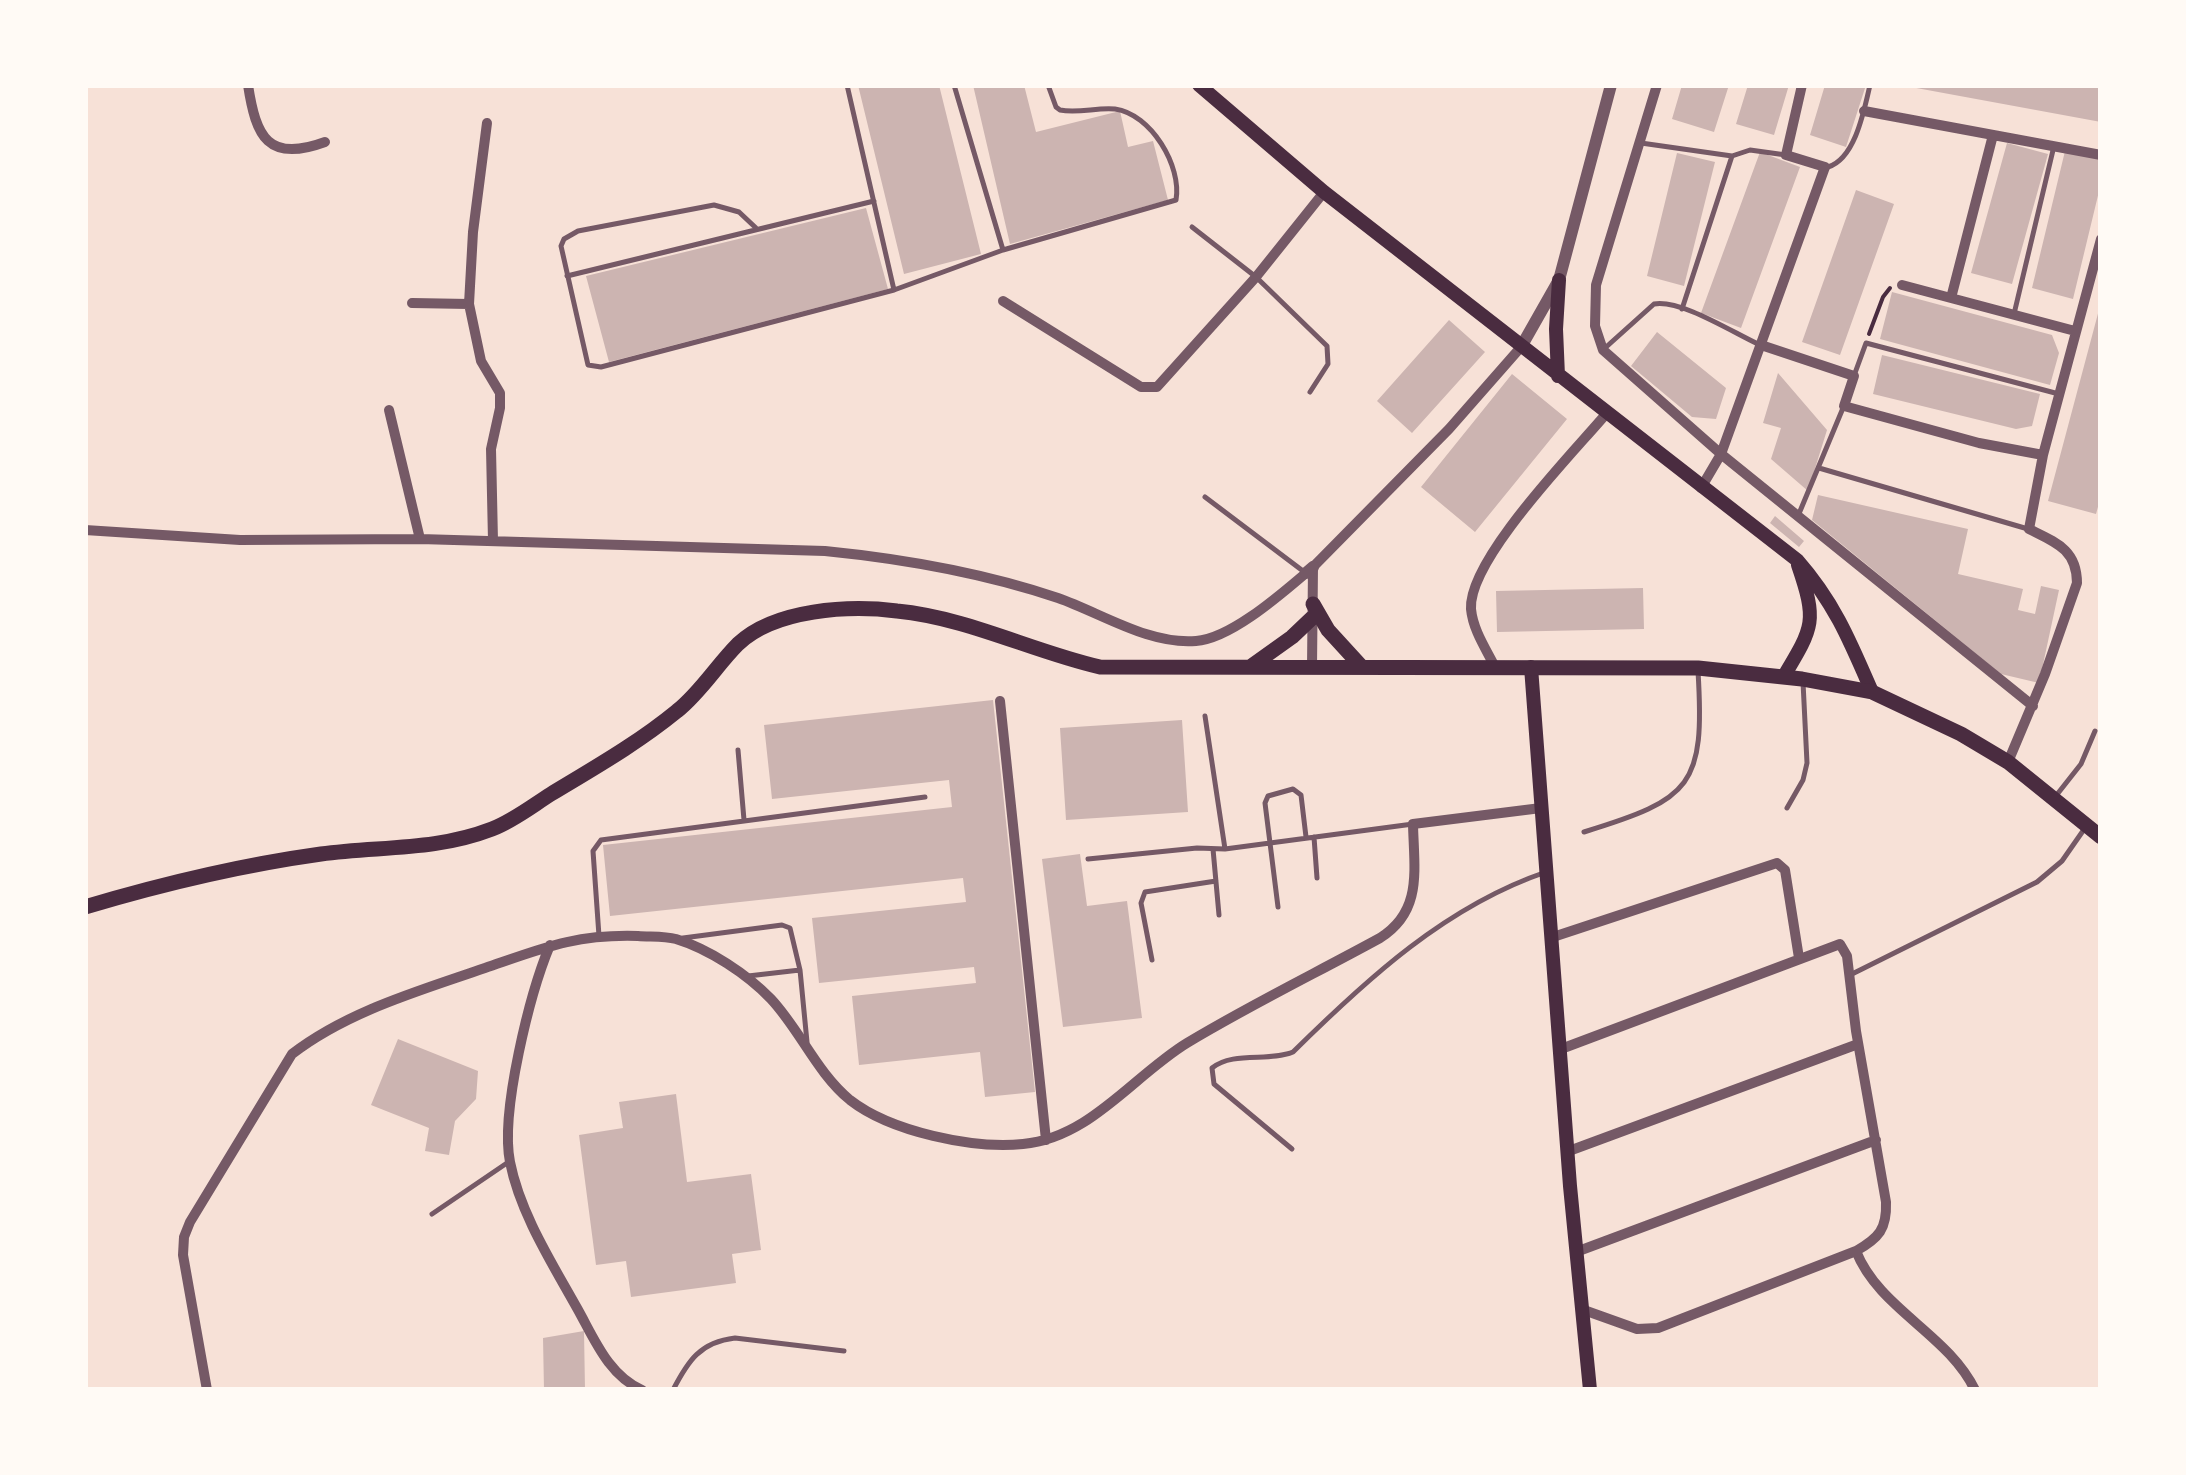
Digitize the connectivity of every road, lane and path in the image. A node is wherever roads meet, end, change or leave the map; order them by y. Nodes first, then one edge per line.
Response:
1 (248, 85) edge
2 (846, 85) edge
3 (954, 85) edge
4 (1048, 85) edge
5 (1199, 85) edge
6 (1610, 85) edge
7 (1657, 85) edge
8 (1802, 85) edge
9 (1870, 85) edge
10 (1864, 111) junction
11 (487, 123) dead end
12 (1994, 135) junction
13 (325, 142) dead end
14 (1638, 143) junction
15 (2054, 146) junction
16 (1786, 155) junction
17 (2101, 155) edge
18 (1732, 156) junction
19 (1825, 166) junction
20 (1324, 192) junction
21 (874, 201) junction
22 (1192, 226) dead end
23 (756, 228) junction
24 (2101, 239) edge
25 (1003, 250) junction
26 (567, 276) junction
27 (1256, 277) junction
28 (1559, 280) junction
29 (1902, 285) joint
30 (894, 290) junction
31 (1951, 298) junction
32 (1003, 301) dead end
33 (412, 302) dead end
34 (470, 304) junction
35 (1682, 308) junction
36 (2014, 314) junction
37 (2075, 331) junction
38 (1866, 343) junction
39 (1761, 345) junction
40 (1521, 347) junction
41 (1603, 350) junction
42 (1558, 376) junction
43 (1854, 376) junction
44 (1310, 392) dead end
45 (2059, 394) junction
46 (1844, 406) junction
47 (388, 410) dead end
48 (1606, 414) junction
49 (1721, 454) junction
50 (2043, 455) junction
51 (1819, 468) junction
52 (1701, 488) junction
53 (1205, 497) dead end
54 (1798, 516) junction
55 (2029, 529) junction
56 (85, 530) edge
57 (420, 538) junction
58 (493, 541) junction
59 (1797, 560) junction
60 (1309, 570) junction
61 (1312, 611) junction
62 (1360, 665) junction
63 (1312, 667) junction
64 (1495, 667) junction
65 (1531, 667) junction
66 (1250, 668) junction
67 (1698, 668) junction
68 (1784, 676) junction
69 (1802, 678) junction
70 (1872, 692) junction
71 (1000, 701) dead end
72 (2033, 706) junction
73 (1205, 716) dead end
74 (2095, 730) dead end
75 (738, 750) dead end
76 (2008, 762) junction
77 (924, 797) dead end
78 (2054, 799) junction
79 (1541, 808) junction
80 (1787, 808) dead end
81 (744, 820) junction
82 (1413, 824) junction
83 (2086, 826) junction
84 (1584, 832) dead end
85 (2101, 837) edge
86 (1310, 838) junction
87 (1269, 843) junction
88 (1213, 848) junction
89 (1225, 849) junction
90 (1088, 858) dead end
91 (1546, 872) junction
92 (1317, 878) dead end
93 (1216, 881) junction
94 (85, 907) edge
95 (1278, 907) dead end
96 (1218, 915) dead end
97 (599, 936) junction
98 (675, 938) junction
99 (1550, 938) junction
100 (550, 945) junction
101 (1799, 958) junction
102 (1152, 960) dead end
103 (800, 970) junction
104 (744, 976) junction
105 (1848, 976) junction
106 (1858, 1044) junction
107 (1561, 1049) junction
108 (808, 1050) junction
109 (1046, 1140) junction
110 (1876, 1140) junction
111 (1292, 1149) dead end
112 (1569, 1151) junction
113 (510, 1162) junction
114 (432, 1214) dead end
115 (1856, 1251) junction
116 (1576, 1252) junction
117 (1581, 1309) junction
118 (844, 1351) dead end
119 (206, 1390) edge
120 (642, 1390) edge
121 (673, 1390) edge
122 (1590, 1390) edge
123 (1975, 1390) edge

1 - 13 street
2 - 21 lane
3 - 25 lane
4 - 25 lane
5 - 20 main road
6 - 28 street
7 - 14 street
8 - 16 street
9 - 10 lane
10 - 12 street
10 - 19 lane
11 - 34 street
12 - 15 street
12 - 31 street
14 - 18 lane
14 - 41 street
15 - 17 street
15 - 36 lane
16 - 18 lane
16 - 19 street
18 - 35 lane
19 - 39 street
20 - 27 street
20 - 40 main road
21 - 23 lane
21 - 30 lane
22 - 27 lane
23 - 26 lane
23 - 26 lane
24 - 37 street
25 - 30 lane
26 - 30 lane
27 - 32 street
27 - 44 lane
28 - 40 street
28 - 42 main road
29 - 31 street
29 - 38 path
31 - 36 street
33 - 34 street
34 - 58 street
35 - 39 lane
35 - 41 lane
36 - 37 street
37 - 45 street
38 - 43 lane
38 - 45 lane
39 - 43 street
39 - 49 street
40 - 42 main road
40 - 60 street
41 - 49 street
42 - 48 main road
43 - 46 street
45 - 50 street
46 - 50 street
46 - 51 lane
47 - 57 street
48 - 52 main road
48 - 64 street
49 - 52 street
49 - 54 street
50 - 55 street
51 - 54 lane
51 - 55 lane
52 - 59 main road
53 - 60 lane
54 - 72 street
55 - 72 street
56 - 57 street
57 - 58 street
58 - 60 street
59 - 68 main road
59 - 70 main road
60 - 61 street
61 - 62 main road
61 - 63 street
61 - 66 main road
62 - 63 main road
62 - 64 main road
63 - 66 main road
64 - 65 main road
65 - 67 main road
65 - 79 main road
66 - 94 main road
67 - 68 main road
67 - 84 lane
68 - 69 main road
69 - 70 main road
69 - 80 lane
70 - 76 main road
71 - 109 street
72 - 76 street
73 - 89 lane
74 - 78 lane
75 - 81 lane
76 - 78 main road
77 - 81 lane
78 - 83 main road
79 - 82 street
79 - 91 main road
81 - 97 lane
82 - 86 lane
82 - 109 street
83 - 85 main road
83 - 105 lane
86 - 87 lane
86 - 87 lane
86 - 92 lane
87 - 89 lane
87 - 95 lane
88 - 89 lane
88 - 90 lane
88 - 93 lane
91 - 99 main road
91 - 111 lane
93 - 96 lane
93 - 102 lane
97 - 98 street
97 - 100 street
98 - 103 lane
98 - 104 street
99 - 101 street
99 - 107 main road
100 - 113 street
100 - 119 street
101 - 105 street
101 - 107 street
103 - 104 lane
103 - 108 lane
104 - 108 street
105 - 106 street
106 - 110 street
106 - 112 street
107 - 112 main road
108 - 109 street
110 - 115 street
110 - 116 street
112 - 116 main road
113 - 114 lane
113 - 120 street
115 - 117 street
115 - 123 street
116 - 117 main road
117 - 122 main road
118 - 121 lane

